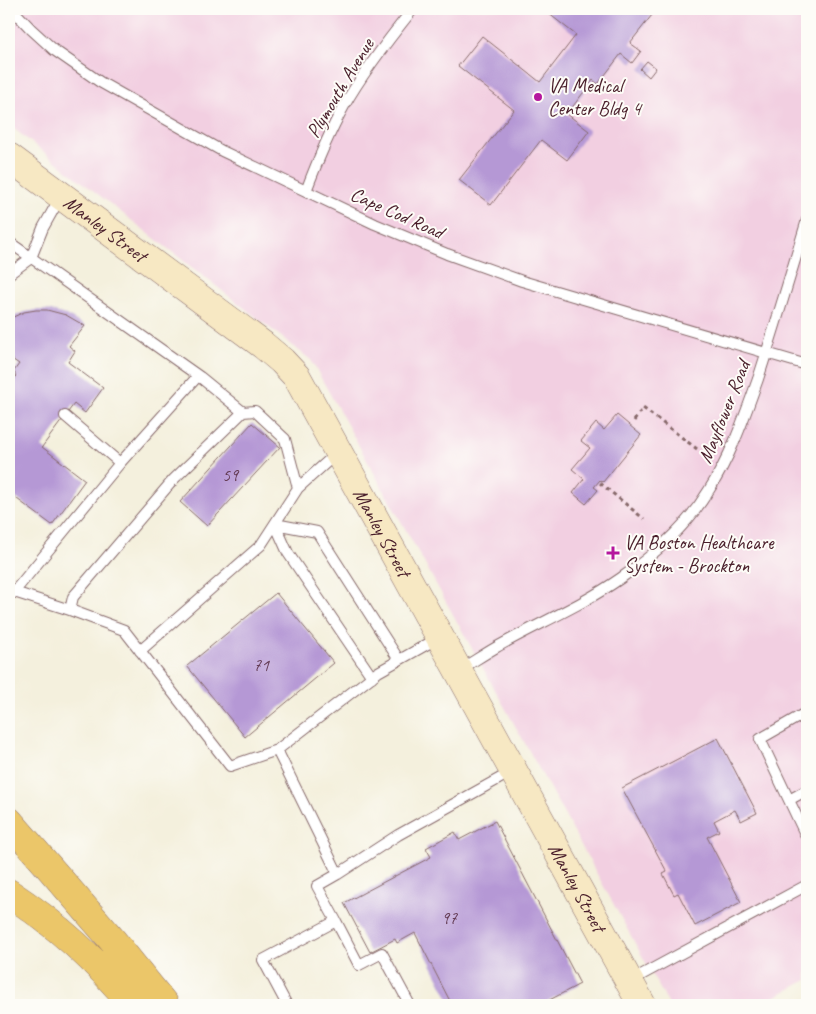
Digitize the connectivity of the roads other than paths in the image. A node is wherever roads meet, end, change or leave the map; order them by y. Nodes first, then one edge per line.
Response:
1 (12, 9) edge
2 (413, 9) edge
3 (9, 157) edge
4 (306, 191) junction
5 (61, 195) junction
6 (807, 220) edge
7 (9, 242) edge
8 (31, 258) junction
9 (9, 274) edge
10 (766, 353) junction
11 (807, 365) edge
12 (198, 376) junction
13 (243, 412) junction
14 (65, 416) dead end
15 (338, 452) junction
16 (120, 464) junction
17 (298, 488) junction
18 (275, 524) junction
19 (12, 590) edge
20 (70, 610) junction
21 (441, 637) junction
22 (140, 651) junction
23 (399, 660) junction
24 (459, 670) junction
25 (372, 677) junction
26 (807, 712) edge
27 (277, 750) junction
28 (514, 770) junction
29 (807, 790) edge
30 (789, 800) junction
31 (9, 821) edge
32 (807, 838) edge
33 (338, 874) junction
34 (807, 885) edge
35 (9, 893) edge
36 (336, 921) junction
37 (629, 981) junction
38 (133, 1005) edge
39 (165, 1005) edge
40 (287, 1005) edge
41 (410, 1005) edge
42 (642, 1005) edge

1 - 4 lane, Cape Cod Road
2 - 4 lane, Plymouth Avenue
3 - 5 main road, Manley Street
4 - 10 lane, Cape Cod Road
5 - 8 lane
5 - 15 main road, Manley Street
6 - 10 lane, Mayflower Road
7 - 8 lane
8 - 9 lane
8 - 12 lane
10 - 11 lane, Cape Cod Road
10 - 24 lane, Mayflower Road
12 - 13 lane
12 - 16 lane
13 - 17 lane
13 - 20 lane
14 - 16 lane
15 - 17 lane
15 - 21 main road, Manley Street
16 - 19 lane
17 - 18 lane
18 - 22 lane
18 - 23 lane
18 - 25 lane
19 - 20 lane
20 - 22 lane
21 - 23 lane
21 - 24 main road, Manley Street
22 - 27 lane
23 - 25 lane
24 - 28 main road, Manley Street
25 - 27 lane
26 - 30 lane
27 - 33 lane
28 - 33 lane
28 - 37 main road, Manley Street
29 - 30 lane
30 - 32 lane
31 - 39 highway
33 - 36 lane
34 - 37 lane
35 - 38 highway
36 - 40 lane
36 - 41 lane
37 - 42 main road, Manley Street

